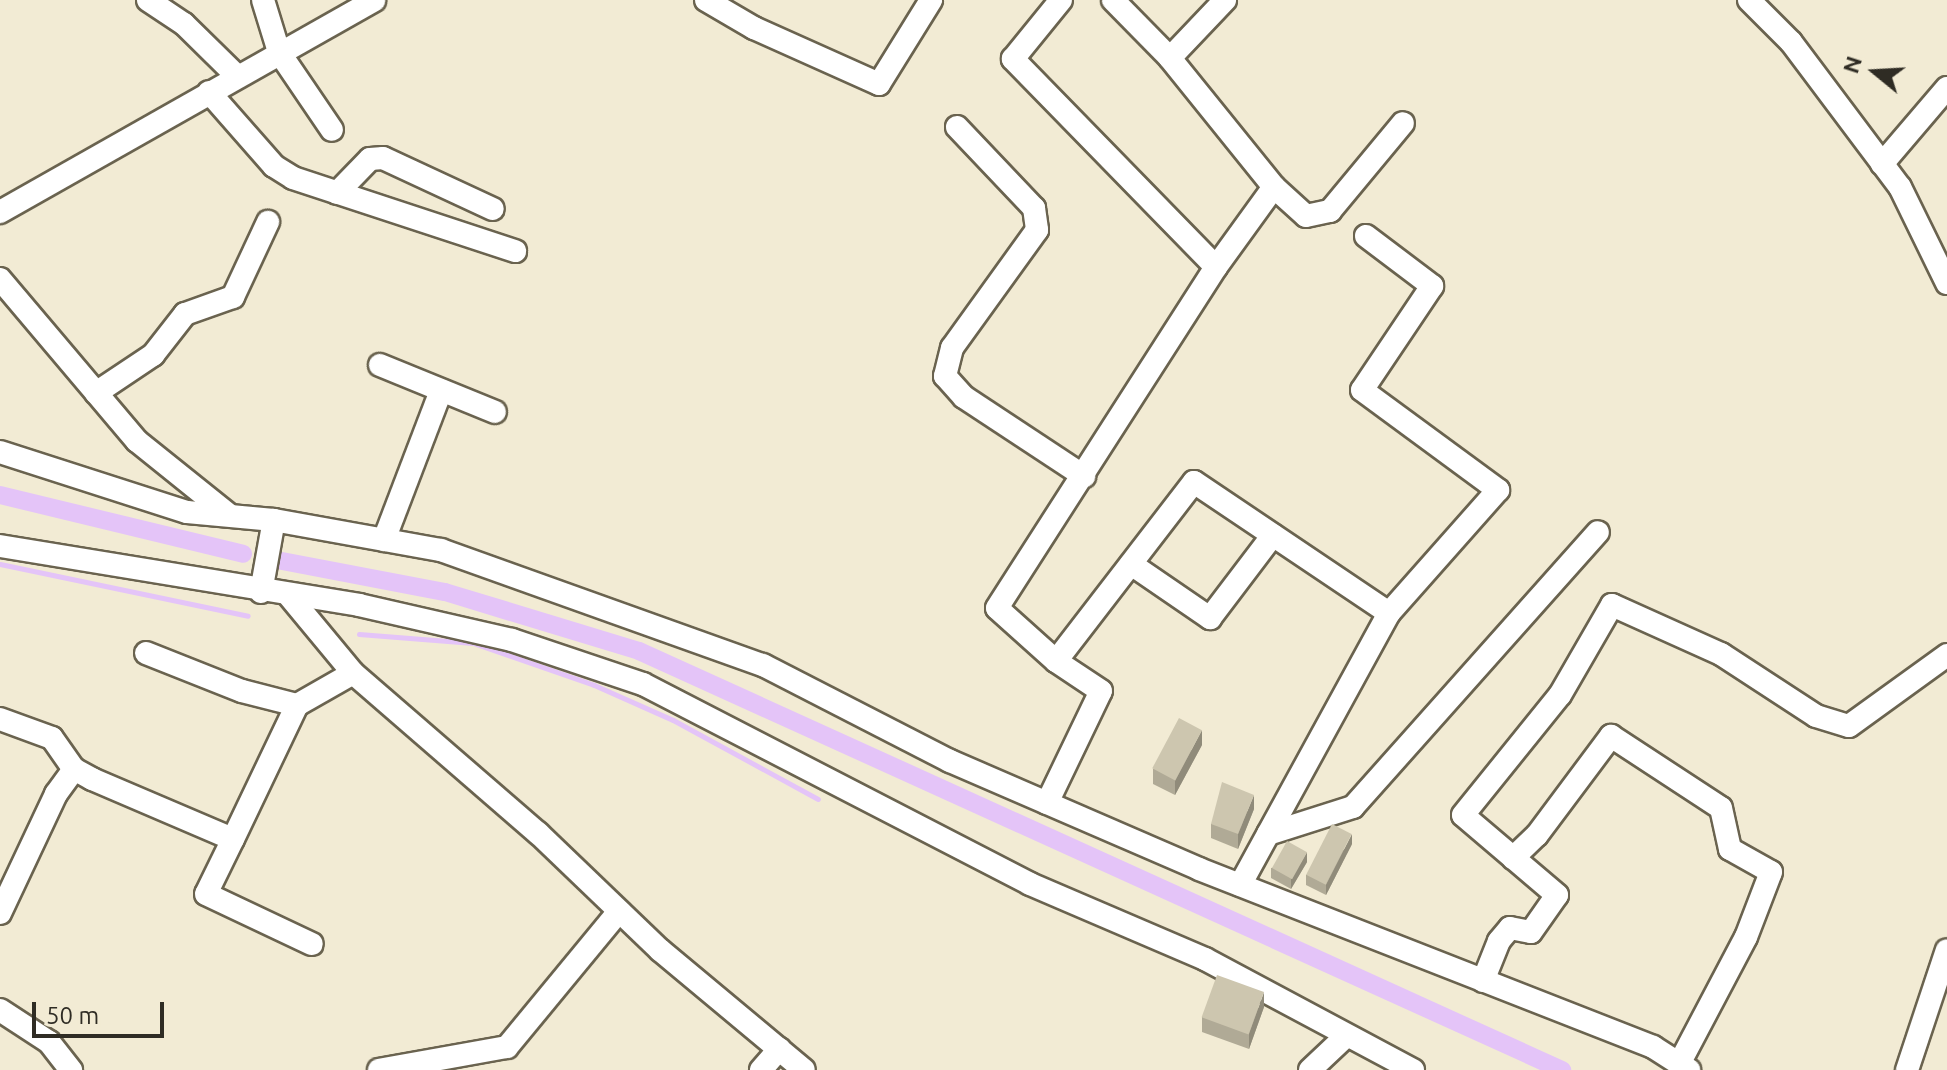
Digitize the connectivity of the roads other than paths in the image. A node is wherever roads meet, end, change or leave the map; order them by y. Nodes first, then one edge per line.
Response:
1 (148, 0) edge
2 (263, 0) edge
3 (374, 0) edge
4 (706, 0) edge
5 (931, 0) edge
6 (1061, 0) edge
7 (1113, 0) edge
8 (1225, 0) edge
9 (1749, 0) edge
10 (279, 52) junction
11 (1170, 58) junction
12 (237, 76) junction
13 (1947, 88) edge
14 (209, 92) junction
15 (1403, 123) dead end
16 (957, 127) dead end
17 (332, 130) dead end
18 (1882, 164) junction
19 (1274, 187) junction
20 (337, 193) junction
21 (493, 209) dead end
22 (0, 212) edge
23 (268, 222) dead end
24 (1366, 236) dead end
25 (515, 251) dead end
26 (1216, 267) junction
27 (0, 279) edge
28 (1947, 283) edge
29 (380, 365) dead end
30 (441, 391) junction
31 (96, 393) junction
32 (495, 412) dead end
33 (0, 452) edge
34 (1084, 476) junction
35 (229, 515) junction
36 (274, 520) junction
37 (1598, 532) dead end
38 (1273, 535) junction
39 (384, 540) junction
40 (0, 546) edge
41 (1131, 564) junction
42 (262, 582) junction
43 (290, 597) junction
44 (1389, 613) junction
45 (146, 653) dead end
46 (1947, 655) edge
47 (1056, 661) junction
48 (353, 673) junction
49 (297, 705) junction
50 (0, 719) edge
51 (74, 769) junction
52 (1047, 803) junction
53 (1268, 834) junction
54 (233, 839) junction
55 (1513, 858) junction
56 (1240, 885) junction
57 (619, 911) junction
58 (0, 913) edge
59 (312, 944) dead end
60 (1947, 950) edge
61 (1483, 981) junction
62 (0, 1010) edge
63 (1346, 1036) junction
64 (779, 1049) junction
65 (1684, 1067) edge
66 (71, 1070) edge
67 (379, 1070) edge
68 (761, 1070) edge
69 (804, 1070) edge
70 (1310, 1070) edge
71 (1413, 1070) edge
72 (1907, 1070) edge

1 - 12 street
2 - 10 street
3 - 10 street
4 - 5 street
6 - 26 street
7 - 11 street
8 - 11 street
9 - 18 street
10 - 12 street
10 - 17 street
11 - 19 street
12 - 14 street
13 - 18 street
14 - 20 street
14 - 22 street
15 - 19 street
16 - 34 street
18 - 28 street
19 - 26 street
20 - 21 street
20 - 25 street
23 - 31 street
24 - 44 street
26 - 34 street
27 - 31 street
29 - 30 street
30 - 32 street
30 - 39 street
31 - 35 street
33 - 35 street
34 - 47 street
35 - 36 street
36 - 39 street
36 - 42 street
37 - 53 street
38 - 41 street
38 - 41 street
38 - 44 street
39 - 52 street
40 - 42 street
41 - 47 street
42 - 43 street
43 - 48 street
43 - 63 street
44 - 53 street
45 - 49 street
46 - 55 street
47 - 52 street
48 - 49 street
48 - 57 street
49 - 54 street
50 - 51 street
51 - 54 street
51 - 58 street
52 - 56 street
53 - 56 street
54 - 59 street
55 - 61 street
55 - 65 street
56 - 61 street
57 - 64 street
57 - 67 street
60 - 72 street
61 - 65 street
62 - 66 street
63 - 70 street
63 - 71 street
64 - 68 street
64 - 69 street

